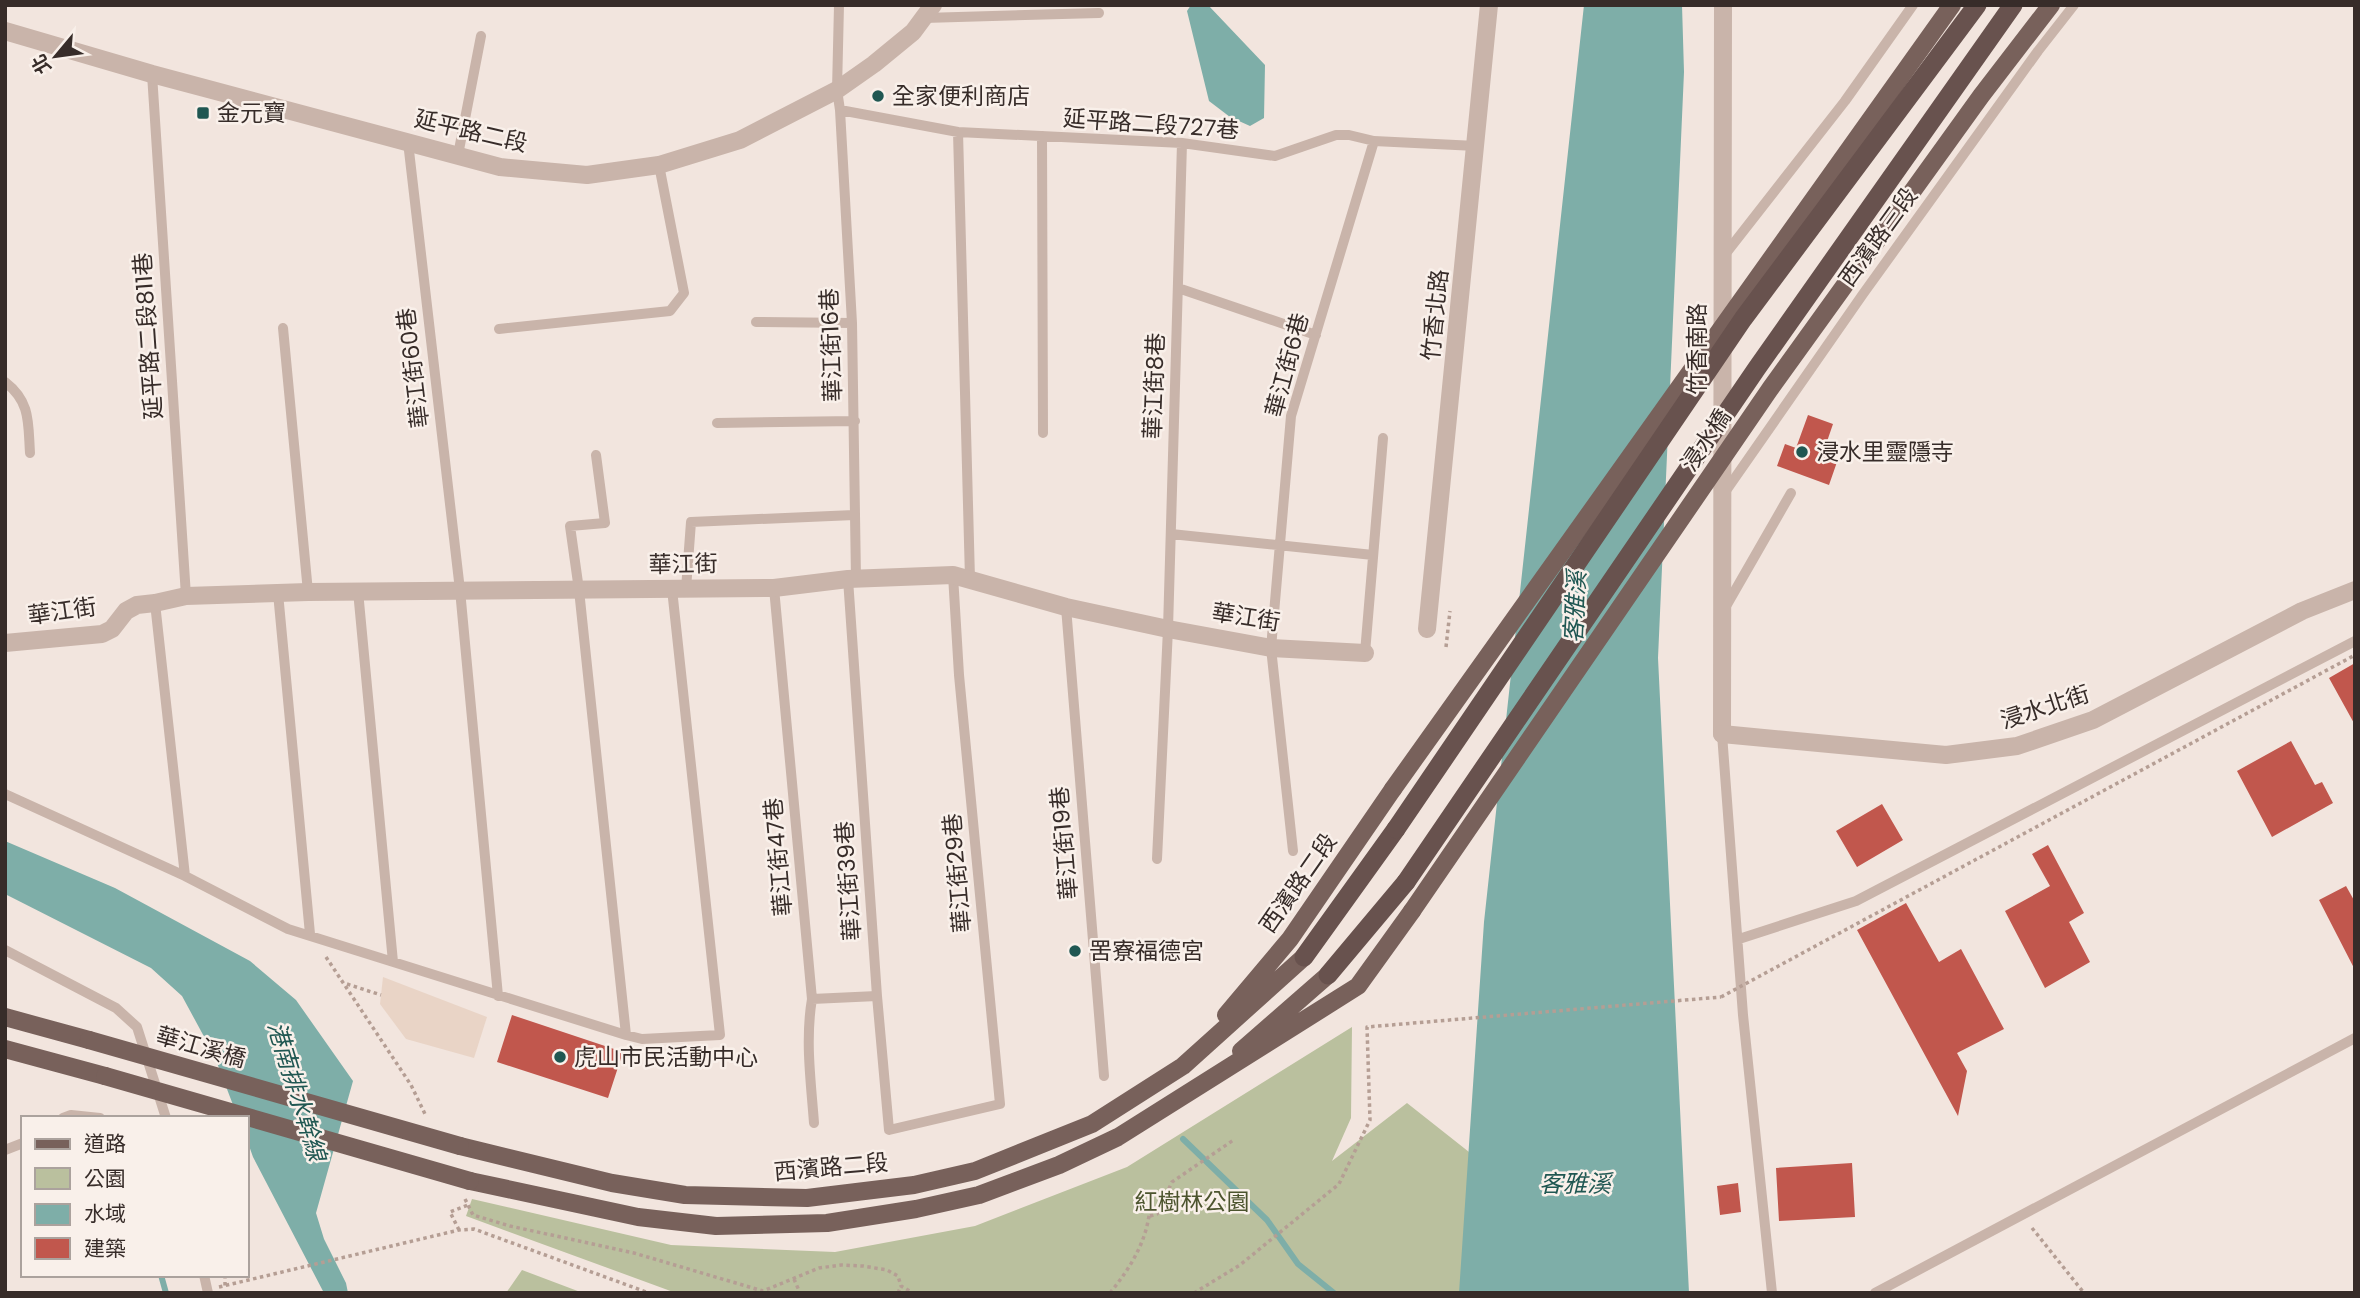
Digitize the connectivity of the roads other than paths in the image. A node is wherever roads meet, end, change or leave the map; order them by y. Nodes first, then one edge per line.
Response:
1 (839, 5) edge
2 (1489, 5) edge
3 (1723, 5) edge
4 (1913, 5) edge
5 (1952, 5) edge
6 (1977, 5) edge
7 (2012, 5) edge
8 (2051, 5) edge
9 (2074, 5) edge
10 (929, 12) edge
11 (1099, 13) dead end
12 (5, 32) edge
13 (481, 36) dead end
14 (152, 74) junction
15 (837, 90) junction
16 (840, 110) junction
17 (958, 132) junction
18 (1042, 136) junction
19 (1374, 141) junction
20 (408, 142) junction
21 (1182, 143) junction
22 (1476, 146) junction
23 (458, 155) junction
24 (659, 165) junction
25 (1721, 259) junction
26 (1178, 288) junction
27 (756, 322) dead end
28 (852, 323) junction
29 (284, 328) dead end
30 (499, 329) dead end
31 (1316, 335) junction
32 (5, 382) edge
33 (855, 421) junction
34 (717, 423) dead end
35 (1043, 433) dead end
36 (1383, 438) dead end
37 (30, 453) dead end
38 (596, 455) dead end
39 (1791, 494) dead end
40 (1721, 497) junction
41 (854, 515) junction
42 (1171, 534) junction
43 (1280, 545) junction
44 (1373, 555) junction
45 (962, 577) junction
46 (852, 579) junction
47 (774, 588) junction
48 (679, 589) junction
49 (460, 590) junction
50 (579, 590) junction
51 (2355, 590) edge
52 (358, 591) junction
53 (309, 592) junction
54 (278, 593) junction
55 (186, 596) junction
56 (155, 603) junction
57 (1066, 607) junction
58 (1722, 614) junction
59 (1168, 629) junction
60 (1427, 629) dead end
61 (2355, 641) edge
62 (5, 643) edge
63 (1271, 648) junction
64 (1365, 653) joint
65 (1722, 734) junction
66 (5, 794) edge
67 (1293, 851) dead end
68 (1157, 859) dead end
69 (185, 876) junction
70 (310, 934) junction
71 (1739, 939) junction
72 (5, 950) edge
73 (1304, 957) joint
74 (393, 962) junction
75 (1328, 975) joint
76 (498, 996) junction
77 (877, 996) junction
78 (812, 999) junction
79 (5, 1017) edge
80 (626, 1035) junction
81 (2355, 1038) edge
82 (5, 1049) edge
83 (1183, 1066) junction
84 (1104, 1076) dead end
85 (1193, 1092) junction
86 (165, 1116) edge
87 (244, 1116) edge
88 (248, 1117) edge
89 (939, 1118) joint
90 (814, 1123) dead end
91 (460, 1146) joint
92 (1772, 1293) edge
93 (1875, 1293) edge

1 - 15 lane
2 - 22 street, 竹香北路
3 - 25 street, 竹香南路
4 - 25 lane
5 - 83 main road, 西濱路二段, bridge
6 - 73 highway, 浸水橋, bridge
7 - 75 highway, 浸水橋, bridge
8 - 85 main road, 浸水橋, bridge
9 - 40 lane, 西濱路三段
10 - 11 lane
10 - 15 street, 延平路二段
12 - 14 street, 延平路二段
13 - 23 lane
14 - 20 street, 延平路二段
14 - 55 lane, 延平路二段811巷
15 - 16 lane
15 - 24 street, 延平路二段
16 - 17 lane, 延平路二段727巷
16 - 28 lane, 華江街16巷
17 - 18 lane, 延平路二段727巷
17 - 45 lane
18 - 21 lane, 延平路二段727巷
18 - 35 lane
19 - 21 lane, 延平路二段727巷
19 - 22 lane, 延平路二段727巷
19 - 31 lane, 華江街6巷
20 - 23 street, 延平路二段
20 - 49 lane, 華江街60巷
21 - 26 lane, 華江街8巷
22 - 60 street, 竹香北路
23 - 24 street, 延平路二段
24 - 30 lane
25 - 40 street, 竹香南路
26 - 31 lane
26 - 42 lane, 華江街8巷
27 - 28 lane
28 - 33 lane, 華江街16巷
29 - 53 lane
31 - 43 lane, 華江街6巷
32 - 37 lane
33 - 34 lane
33 - 41 lane, 華江街16巷
36 - 44 lane
38 - 50 lane
39 - 58 lane
40 - 58 street, 竹香南路
41 - 46 lane, 華江街16巷
41 - 48 lane
42 - 43 lane
42 - 59 lane, 華江街8巷
43 - 44 lane
43 - 63 lane, 華江街6巷
44 - 64 lane
45 - 46 street, 華江街
45 - 57 street, 華江街
45 - 89 lane, 華江街29巷
46 - 47 street, 華江街
46 - 77 lane, 華江街39巷
47 - 48 street, 華江街
47 - 78 lane, 華江街47巷
48 - 50 street, 華江街
48 - 80 lane
49 - 50 street, 華江街
49 - 52 street, 華江街
49 - 76 lane, 華江街60巷
50 - 80 lane
51 - 65 street, 浸水北街
52 - 53 street, 華江街
52 - 74 lane
53 - 54 street, 華江街
54 - 55 street, 華江街
54 - 70 lane
55 - 56 street, 華江街
56 - 62 street, 華江街
56 - 69 lane
57 - 59 street, 華江街
57 - 84 lane, 華江街19巷
58 - 65 street, 竹香南路
59 - 63 street, 華江街
59 - 68 lane, 華江街8巷
61 - 71 lane
63 - 64 street, 華江街
63 - 67 lane, 華江街6巷
65 - 71 lane
66 - 69 lane
69 - 70 lane
70 - 74 lane
71 - 92 lane
72 - 86 lane
73 - 83 main road, 西濱路二段
74 - 76 lane
75 - 85 main road
76 - 80 lane
77 - 78 lane
77 - 89 lane, 華江街39巷
78 - 90 lane, 華江街47巷
79 - 91 main road, 華江溪橋, bridge
81 - 93 lane
82 - 87 main road, bridge
83 - 91 main road, 西濱路二段
85 - 88 main road, bridge

